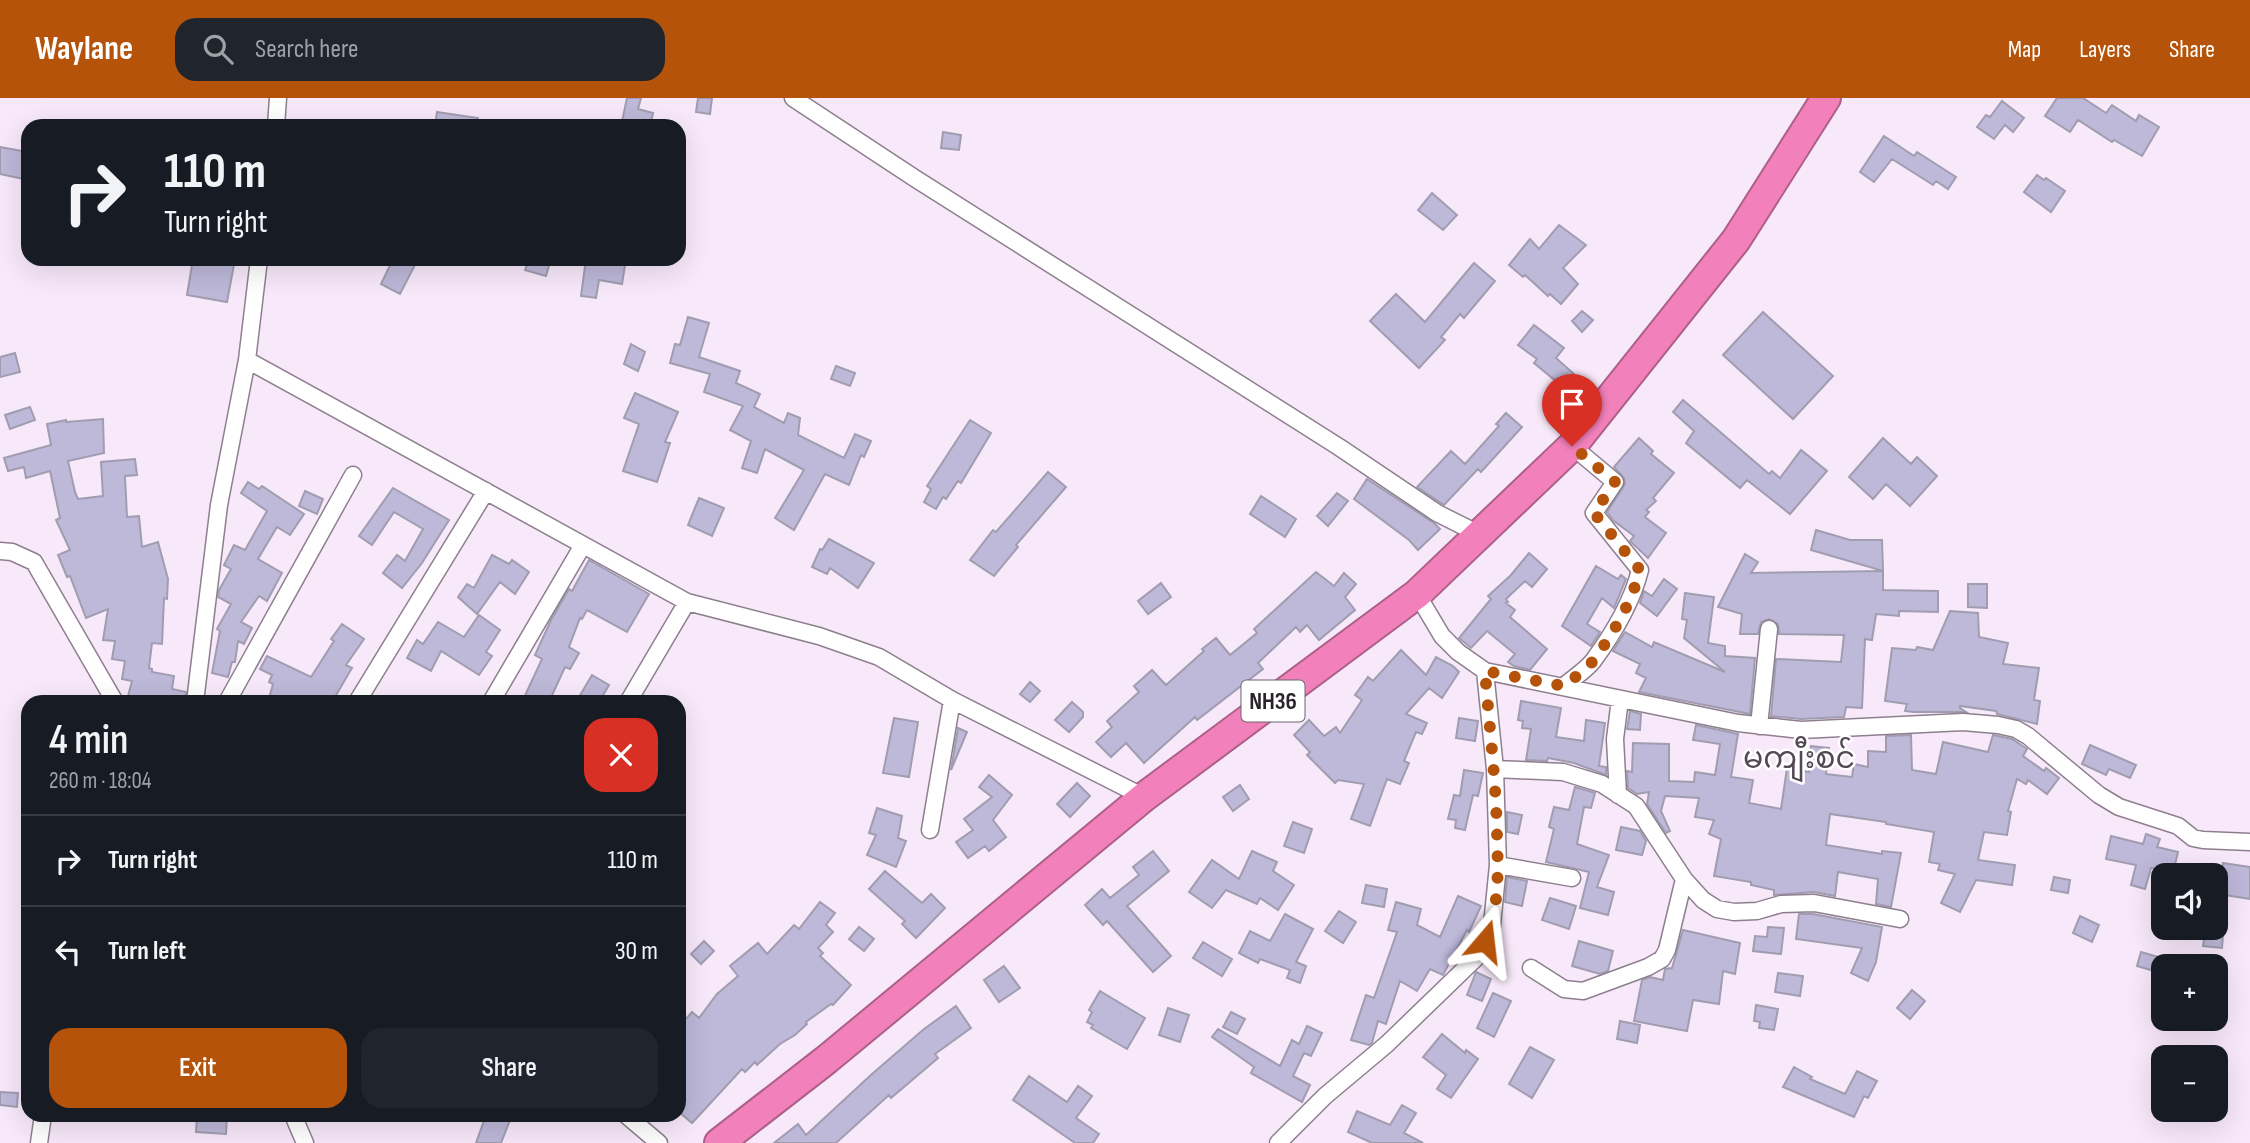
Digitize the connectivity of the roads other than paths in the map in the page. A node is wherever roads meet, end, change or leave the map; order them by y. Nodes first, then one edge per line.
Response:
1 (278, 98) edge
2 (793, 98) edge
3 (1826, 98) edge
4 (276, 119) edge
5 (259, 266) edge
6 (247, 359) junction
7 (1572, 446) junction
8 (353, 475) dead end
9 (486, 491) junction
10 (1479, 534) junction
11 (583, 545) junction
12 (0, 551) edge
13 (1417, 594) junction
14 (687, 602) junction
15 (1769, 629) dead end
16 (1485, 671) junction
17 (1564, 686) junction
18 (111, 695) edge
19 (196, 695) edge
20 (231, 695) edge
21 (361, 695) edge
22 (495, 695) edge
23 (632, 695) edge
24 (1620, 699) junction
25 (952, 700) junction
26 (1759, 726) junction
27 (1494, 769) junction
28 (1618, 795) junction
29 (1144, 797) junction
30 (930, 831) dead end
31 (2250, 842) edge
32 (1498, 864) junction
33 (1572, 878) dead end
34 (1684, 879) junction
35 (1900, 919) dead end
36 (1531, 968) dead end
37 (42, 1122) edge
38 (296, 1122) edge
39 (634, 1122) edge
40 (39, 1143) edge
41 (305, 1143) edge
42 (659, 1143) edge
43 (719, 1143) edge
44 (1279, 1143) edge

1 - 4 street
2 - 10 street
3 - 7 highway, NH36
5 - 6 street
6 - 9 street
6 - 19 street
7 - 10 highway, NH36
7 - 17 street
8 - 20 street
9 - 11 street
9 - 21 street
10 - 13 highway, NH36
11 - 14 street
11 - 22 street
12 - 18 street
13 - 16 street
13 - 29 highway, NH36
14 - 23 street
14 - 25 street
15 - 26 street
16 - 17 street
16 - 27 street
17 - 24 street
24 - 26 street
24 - 28 street
25 - 29 street
25 - 30 street
26 - 31 street
27 - 28 street
27 - 32 street
28 - 34 street
29 - 43 highway, NH36
32 - 33 street
32 - 44 street
34 - 35 street
34 - 36 street
37 - 40 street
38 - 41 street
39 - 42 street

